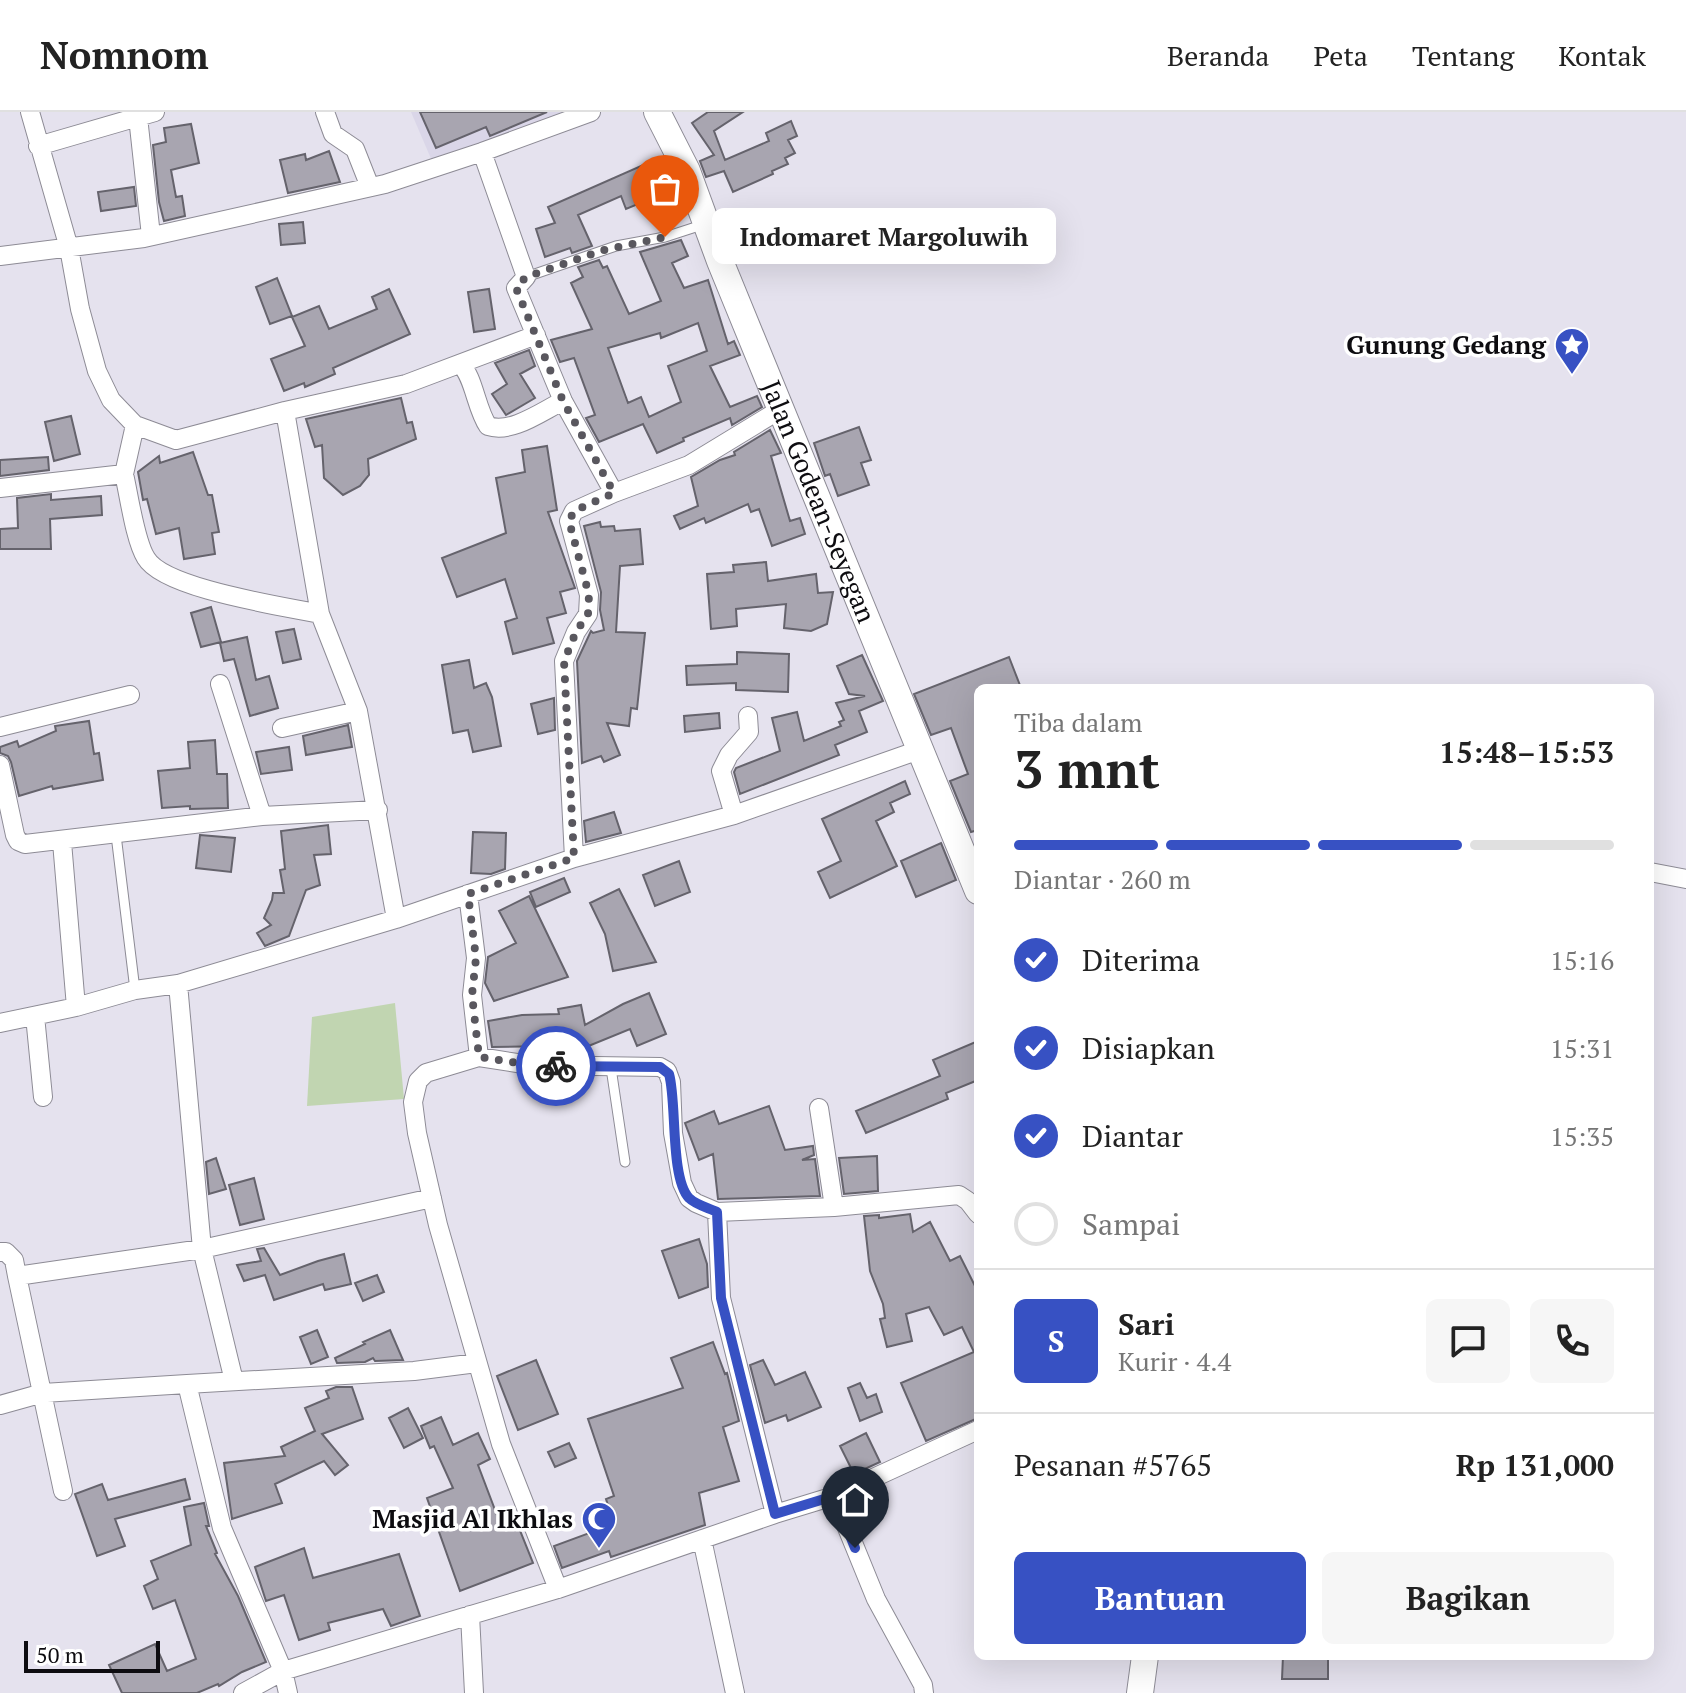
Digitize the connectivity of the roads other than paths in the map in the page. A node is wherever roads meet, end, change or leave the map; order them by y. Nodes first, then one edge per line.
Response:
1 (30, 112) edge
2 (325, 112) edge
3 (591, 112) edge
4 (657, 112) edge
5 (147, 114) edge
6 (38, 146) junction
7 (482, 152) junction
8 (370, 187) junction
9 (707, 225) junction
10 (151, 236) junction
11 (69, 248) junction
12 (0, 256) edge
13 (526, 277) junction
14 (536, 335) junction
15 (460, 364) junction
16 (563, 401) junction
17 (781, 409) junction
18 (285, 411) junction
19 (135, 425) junction
20 (124, 474) junction
21 (0, 488) edge
22 (614, 493) junction
23 (320, 614) junction
24 (220, 684) dead end
25 (130, 695) dead end
26 (358, 711) junction
27 (748, 716) dead end
28 (0, 727) edge
29 (282, 728) dead end
30 (922, 749) junction
31 (0, 765) edge
32 (378, 810) junction
33 (734, 815) junction
34 (262, 816) junction
35 (116, 835) junction
36 (62, 842) junction
37 (574, 858) junction
38 (1654, 873) edge
39 (1686, 879) edge
40 (974, 881) edge
41 (468, 894) junction
42 (396, 919) junction
43 (178, 984) junction
44 (135, 990) junction
45 (76, 1007) junction
46 (35, 1016) junction
47 (0, 1023) edge
48 (479, 1057) junction
49 (611, 1068) junction
50 (43, 1097) dead end
51 (819, 1108) dead end
52 (625, 1162) dead end
53 (432, 1198) junction
54 (834, 1207) junction
55 (974, 1209) edge
56 (717, 1212) junction
57 (202, 1249) junction
58 (0, 1252) edge
59 (17, 1276) junction
60 (477, 1363) junction
61 (234, 1381) junction
62 (187, 1384) junction
63 (43, 1393) junction
64 (0, 1405) edge
65 (974, 1432) edge
66 (63, 1491) dead end
67 (834, 1496) junction
68 (775, 1514) junction
69 (702, 1539) junction
70 (558, 1589) junction
71 (470, 1615) junction
72 (1144, 1660) edge
73 (283, 1671) junction
74 (243, 1693) edge
75 (288, 1693) edge
76 (474, 1693) edge
77 (735, 1693) edge
78 (924, 1693) edge
79 (1140, 1693) edge

1 - 6 street
2 - 8 street
3 - 7 street
4 - 9 main road, Jalan Godean-Seyegan
5 - 6 street
5 - 10 street
6 - 11 street
7 - 8 street
7 - 13 street
8 - 10 street
9 - 13 lane
9 - 17 main road, Jalan Godean-Seyegan
10 - 11 street
11 - 12 street
11 - 19 street
13 - 14 street
14 - 15 street
14 - 16 street
15 - 16 street
15 - 18 street
16 - 22 street
17 - 22 street
17 - 30 main road, Jalan Godean-Seyegan
18 - 19 street
18 - 23 street
19 - 20 street
20 - 21 street
20 - 23 street
22 - 37 street
23 - 26 street
24 - 34 street
25 - 28 street
26 - 29 street
26 - 32 street
27 - 33 street
30 - 33 street
30 - 40 main road, Jalan Godean-Seyegan
31 - 36 street
32 - 34 street
32 - 42 street
33 - 37 street
34 - 35 street
35 - 36 street
35 - 44 lane
36 - 45 street
37 - 41 street
38 - 39 street
41 - 42 street
41 - 48 street
42 - 43 street
43 - 44 street
43 - 57 street
44 - 45 street
45 - 46 street
46 - 47 street
46 - 50 street
48 - 49 street
48 - 53 street
49 - 52 lane
49 - 56 street
51 - 54 street
53 - 57 street
53 - 60 street
54 - 55 street
54 - 56 street
56 - 68 street
57 - 59 street
57 - 61 street
58 - 59 street
59 - 63 street
60 - 61 street
60 - 70 street
61 - 62 street
62 - 63 street
62 - 73 street
63 - 64 street
63 - 66 street
65 - 67 street
67 - 68 street
67 - 78 street
68 - 69 street
69 - 70 street
69 - 77 street
70 - 71 street
71 - 73 street
71 - 76 street
72 - 79 main road
73 - 74 street
73 - 75 street

